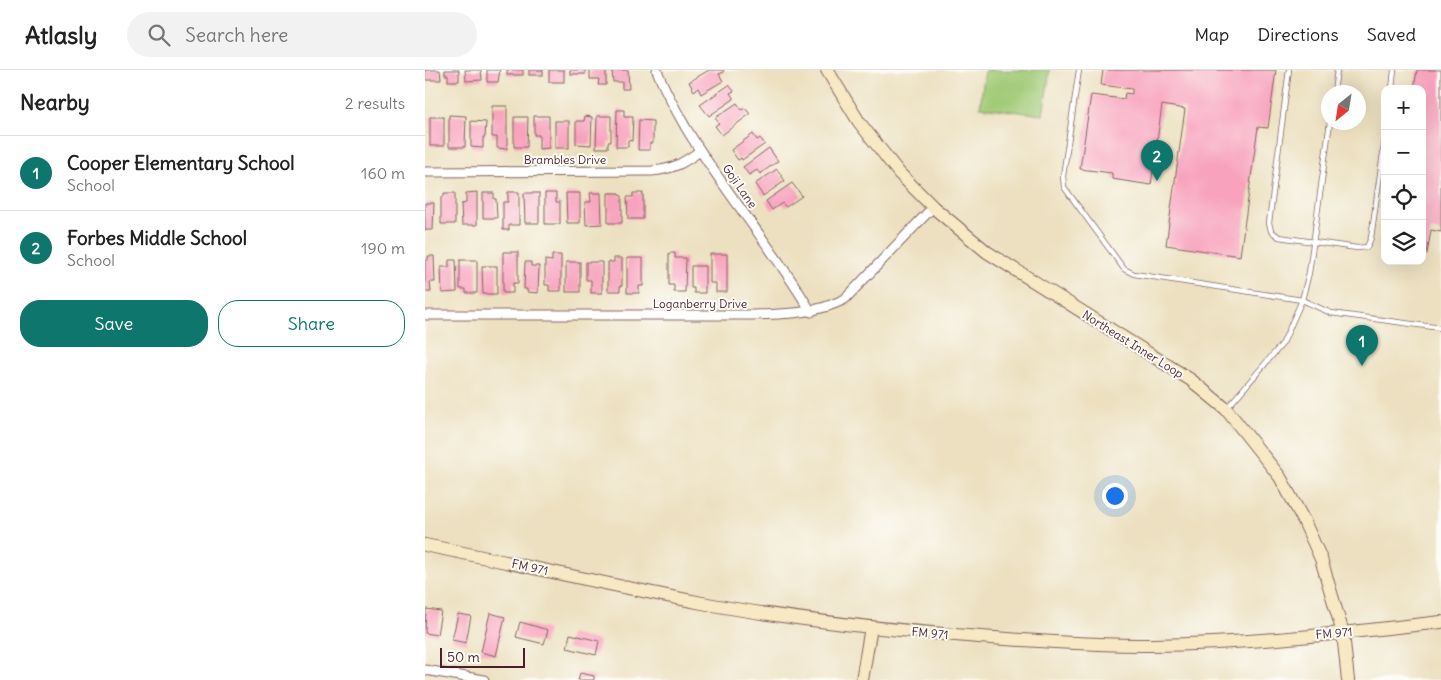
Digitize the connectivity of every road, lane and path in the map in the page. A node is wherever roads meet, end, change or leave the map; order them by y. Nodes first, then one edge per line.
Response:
1 (657, 70) edge
2 (827, 70) edge
3 (1079, 70) edge
4 (1289, 70) edge
5 (1337, 70) edge
6 (1394, 70) edge
7 (1335, 85) edge
8 (1392, 85) edge
9 (1328, 130) edge
10 (701, 152) junction
11 (1381, 167) edge
12 (425, 172) edge
13 (933, 207) junction
14 (1313, 242) junction
15 (1302, 300) junction
16 (811, 312) junction
17 (425, 316) edge
18 (1441, 328) edge
19 (1226, 410) junction
20 (425, 545) edge
21 (1441, 622) edge
22 (871, 627) junction
23 (1343, 633) junction
24 (425, 670) edge
25 (484, 680) edge
26 (862, 680) edge
27 (1348, 680) edge

1 - 10 street, Goji Lane
2 - 13 main road, Northeast Inner Loop
3 - 15 lane
4 - 14 lane
5 - 7 lane
6 - 8 lane
9 - 14 lane
10 - 12 street, Brambles Drive
10 - 16 street, Goji Lane
11 - 14 lane
13 - 16 street, Loganberry Drive
13 - 19 main road, Northeast Inner Loop
14 - 15 lane
15 - 18 lane
15 - 19 lane
16 - 17 street, Loganberry Drive
19 - 23 main road, Northeast Inner Loop
20 - 22 main road, FM 971 / FM 971
21 - 23 main road, FM 971 / FM 971
22 - 23 main road, FM 971 / FM 971
22 - 26 main road
23 - 27 main road, Northeast Inner Loop
24 - 25 street

